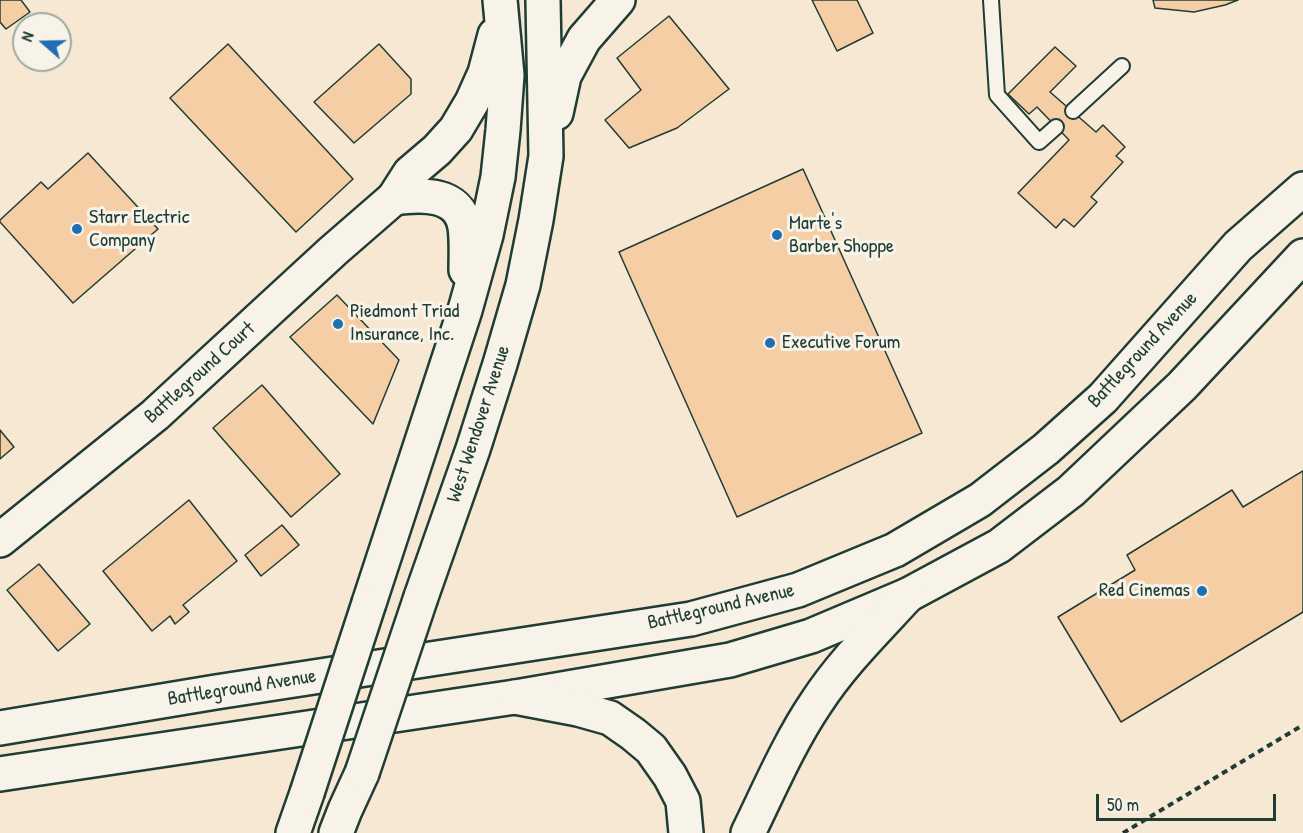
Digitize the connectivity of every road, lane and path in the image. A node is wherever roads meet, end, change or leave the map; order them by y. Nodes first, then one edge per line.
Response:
1 (543, 0) edge
2 (618, 0) edge
3 (991, 0) edge
4 (500, 5) edge
5 (1122, 66) dead end
6 (1073, 111) dead end
7 (1056, 127) dead end
8 (546, 156) junction
9 (1303, 189) edge
10 (394, 198) junction
11 (1303, 256) edge
12 (465, 310) junction
13 (0, 540) edge
14 (908, 595) junction
15 (515, 697) junction
16 (1303, 725) edge
17 (3, 726) edge
18 (362, 773) junction
19 (0, 774) edge
20 (293, 833) edge
21 (336, 833) edge
22 (358, 833) edge
23 (686, 833) edge
24 (748, 833) edge
25 (1123, 833) edge

1 - 8 main road, West Wendover Avenue
2 - 8 main road
3 - 7 lane
4 - 10 main road, Battleground Court
4 - 12 main road
5 - 6 lane
8 - 18 main road, West Wendover Avenue, bridge
9 - 17 main road, Battleground Avenue
10 - 12 main road
10 - 13 main road, Battleground Court
11 - 14 main road
12 - 20 main road, bridge
14 - 15 main road
14 - 24 main road
15 - 19 main road
15 - 23 main road
16 - 25 path
18 - 21 main road, West Wendover Avenue
18 - 22 main road

